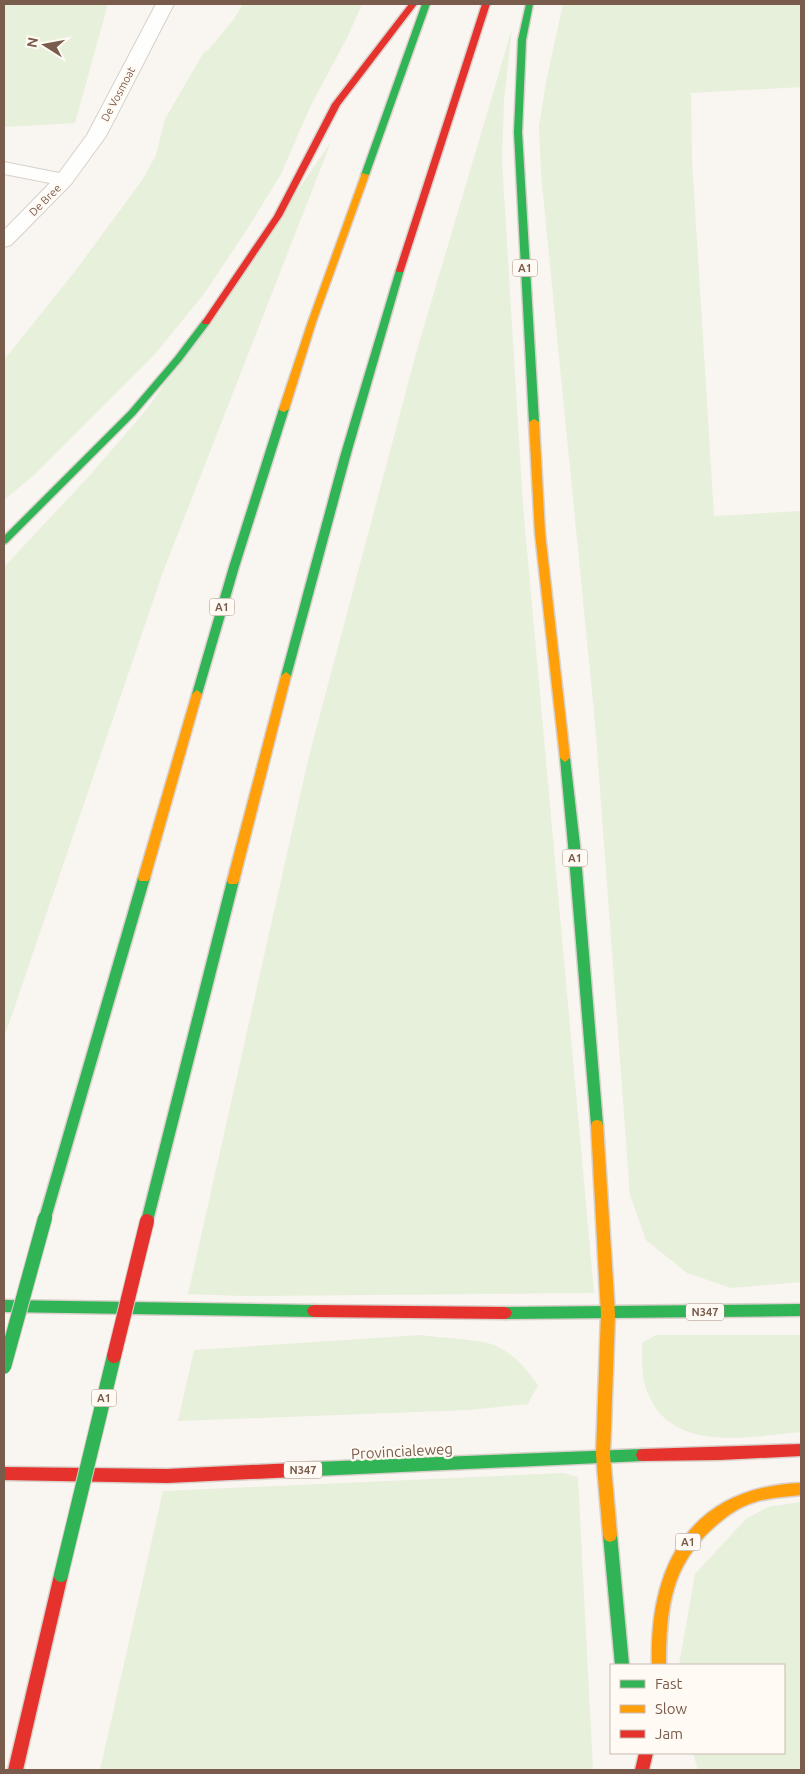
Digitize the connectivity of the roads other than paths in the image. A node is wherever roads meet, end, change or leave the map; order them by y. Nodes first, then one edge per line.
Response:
1 (166, 4) edge
2 (413, 4) edge
3 (426, 4) edge
4 (486, 4) edge
5 (529, 4) edge
6 (4, 168) edge
7 (64, 180) junction
8 (4, 241) edge
9 (4, 541) edge
10 (4, 1306) edge
11 (801, 1310) edge
12 (608, 1314) junction
13 (4, 1367) edge
14 (801, 1450) edge
15 (603, 1455) junction
16 (4, 1474) edge
17 (801, 1488) edge
18 (622, 1664) edge
19 (659, 1664) edge
20 (646, 1754) edge
21 (15, 1770) edge
22 (642, 1770) edge

1 - 7 street, De Vosmoat
2 - 9 main road
3 - 13 main road, A1, bridge
4 - 21 main road, A1, bridge
5 - 12 main road, A1
6 - 7 street, De Bree
7 - 8 street, De Bree
10 - 12 main road, N347
11 - 12 main road, N347
12 - 15 main road
14 - 15 main road, Provincialeweg / N347
15 - 16 main road, Provincialeweg / N347
15 - 18 main road
17 - 19 main road, A1
20 - 22 main road

